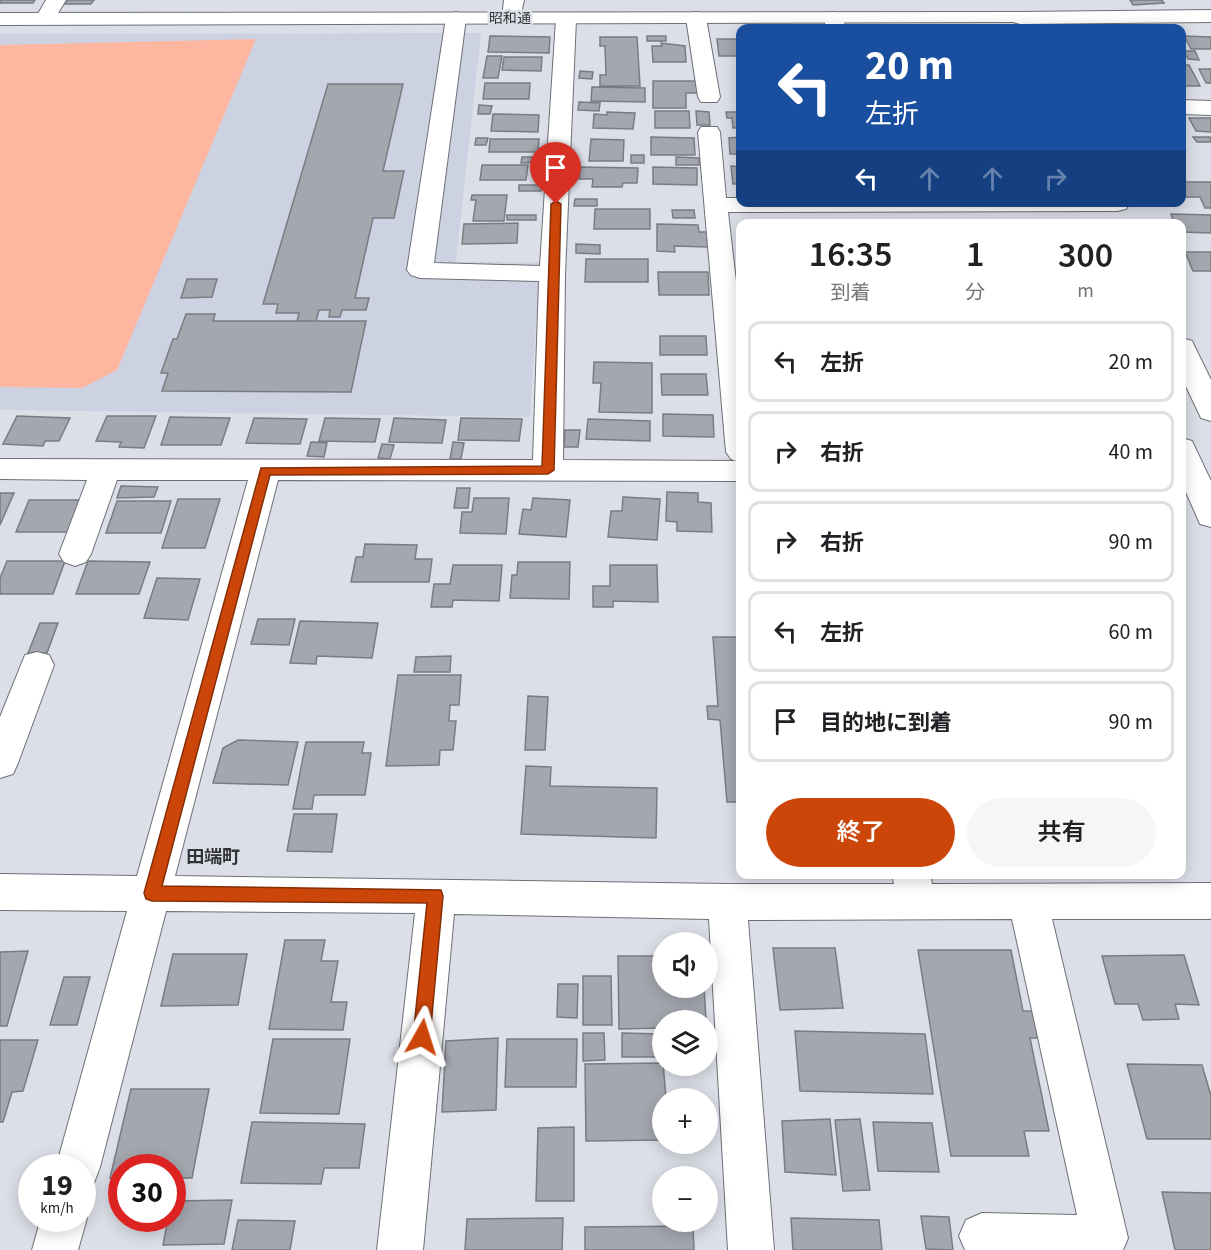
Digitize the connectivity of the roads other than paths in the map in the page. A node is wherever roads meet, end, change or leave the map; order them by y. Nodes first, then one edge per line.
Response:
1 (56, 0) edge
2 (1191, 0) edge
3 (513, 9) edge
4 (1209, 16) edge
5 (456, 18) junction
6 (696, 18) junction
7 (0, 19) edge
8 (45, 19) junction
9 (566, 19) junction
10 (1021, 19) edge
11 (835, 23) edge
12 (710, 97) dead end
13 (1186, 107) edge
14 (1211, 108) edge
15 (710, 132) dead end
16 (715, 206) junction
17 (736, 206) edge
18 (1036, 207) edge
19 (1084, 210) edge
20 (1120, 210) edge
21 (552, 274) junction
22 (1186, 357) edge
23 (1201, 394) edge
24 (736, 405) edge
25 (1192, 466) edge
26 (0, 469) edge
27 (106, 470) junction
28 (548, 470) junction
29 (265, 471) junction
30 (736, 471) edge
31 (1211, 516) edge
32 (75, 554) dead end
33 (37, 665) dead end
34 (0, 763) edge
35 (913, 888) edge
36 (0, 892) edge
37 (152, 893) junction
38 (435, 896) junction
39 (1211, 901) edge
40 (727, 902) junction
41 (1028, 902) junction
42 (82, 1154) edge
43 (60, 1232) edge
44 (981, 1236) dead end
45 (55, 1250) edge
46 (400, 1250) edge
47 (751, 1250) edge

1 - 8 street
2 - 4 street
3 - 5 street, 昭和通
3 - 9 street, 昭和通
4 - 10 street, 昭和通
5 - 8 street, 昭和通
5 - 21 street
6 - 9 street, 昭和通
6 - 11 street, 昭和通
6 - 12 street
7 - 8 street, 昭和通
9 - 21 street
10 - 11 street, 昭和通
13 - 14 street
15 - 16 street
16 - 17 street
16 - 24 street
18 - 19 street
19 - 20 street
21 - 28 street
22 - 23 street
25 - 31 street
26 - 27 street
27 - 29 street
27 - 32 street
28 - 29 street
28 - 30 street
29 - 37 street
33 - 34 street
35 - 40 street
35 - 41 street
36 - 37 street
37 - 38 street
37 - 42 street
38 - 40 street
38 - 46 street
39 - 41 street
40 - 47 street
41 - 44 street
43 - 45 street

